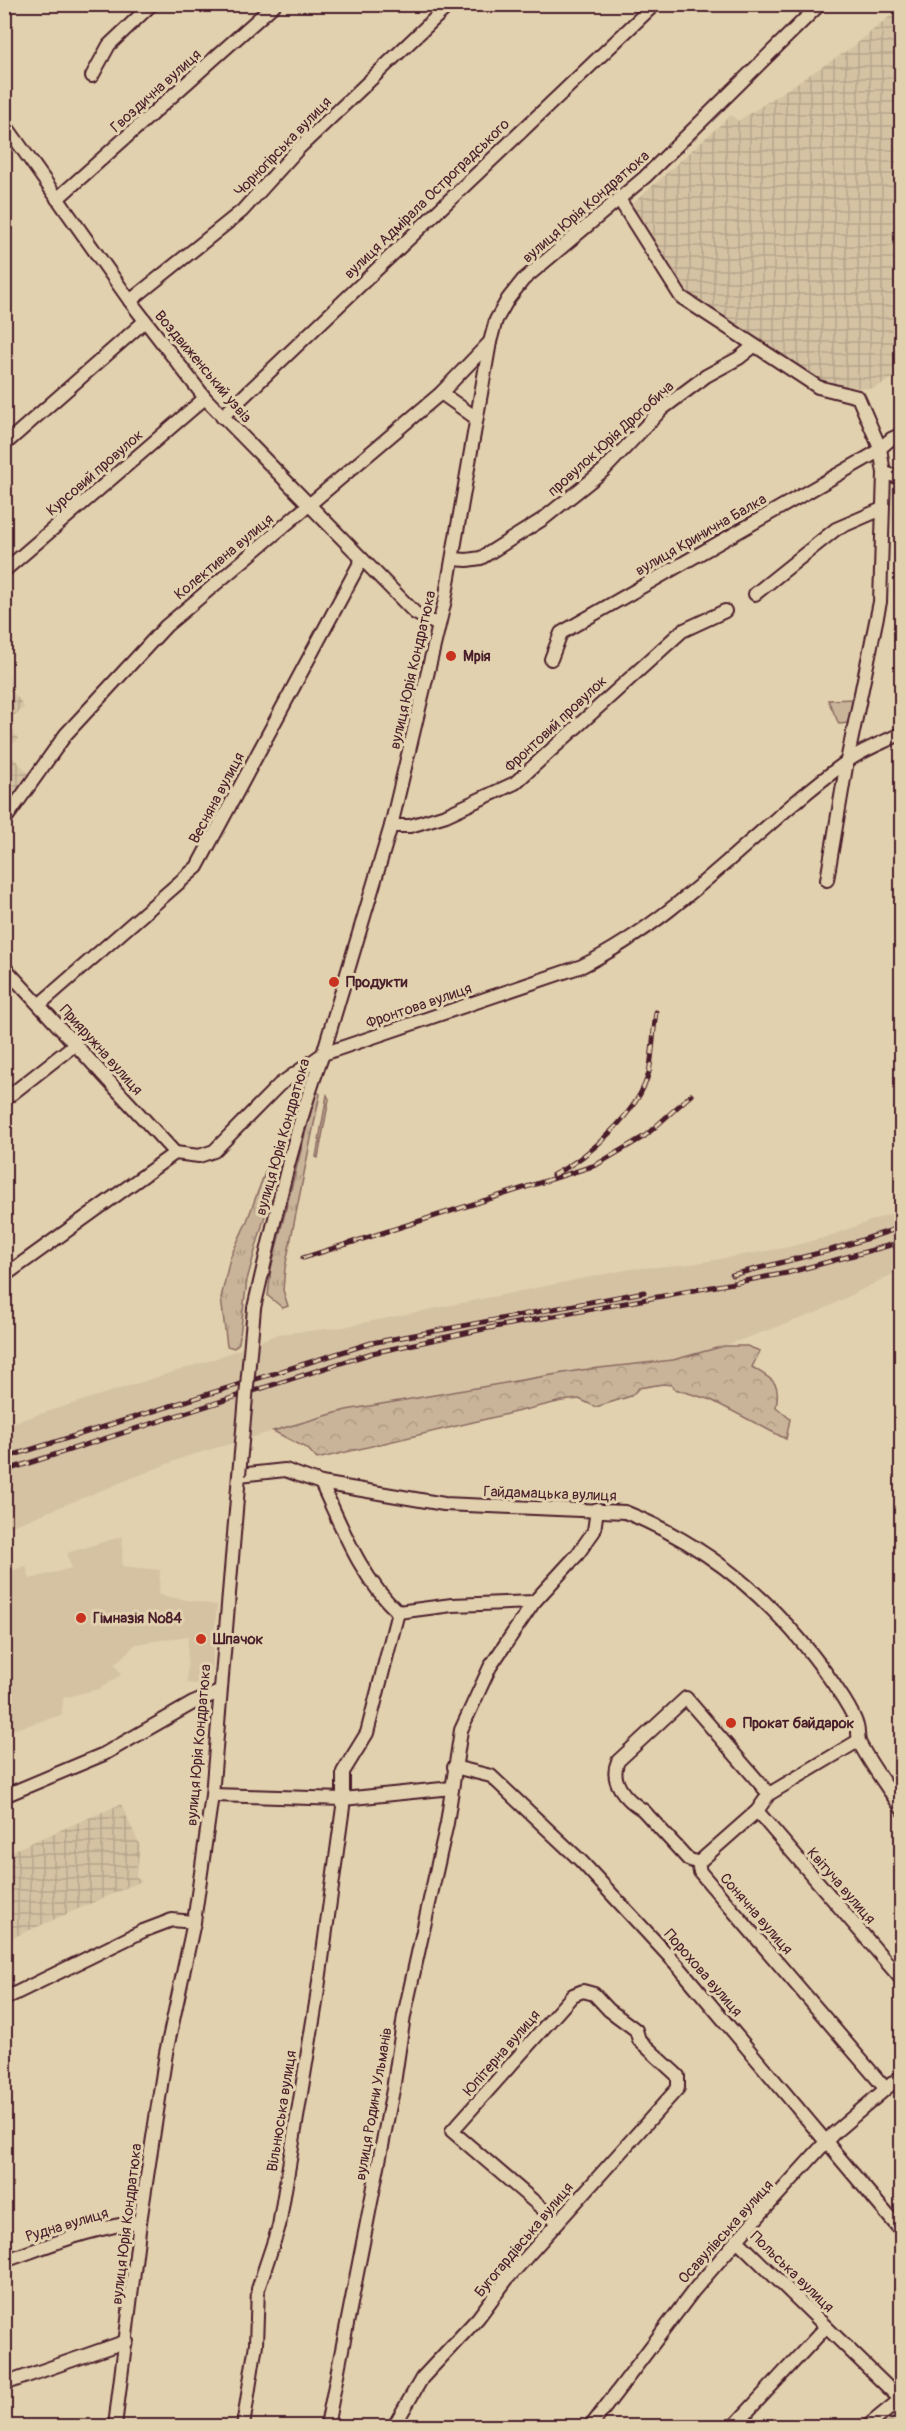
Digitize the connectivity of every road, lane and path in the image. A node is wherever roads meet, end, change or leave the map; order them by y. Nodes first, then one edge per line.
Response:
1 (152, 4) edge
2 (275, 4) edge
3 (450, 4) edge
4 (655, 4) edge
5 (820, 4) edge
6 (92, 76) dead end
7 (4, 123) edge
8 (57, 199) junction
9 (619, 199) junction
10 (130, 301) junction
11 (145, 321) junction
12 (490, 342) junction
13 (754, 346) junction
14 (441, 393) junction
15 (205, 398) junction
16 (222, 417) junction
17 (476, 418) junction
18 (902, 434) edge
19 (4, 445) edge
20 (880, 448) junction
21 (884, 473) junction
22 (902, 478) edge
23 (309, 506) junction
24 (882, 509) junction
25 (362, 559) junction
26 (453, 559) junction
27 (4, 571) edge
28 (755, 594) dead end
29 (725, 611) dead end
30 (438, 625) junction
31 (551, 659) dead end
32 (902, 733) edge
33 (846, 761) junction
34 (4, 821) edge
35 (392, 826) junction
36 (827, 880) dead end
37 (4, 967) edge
38 (40, 1004) junction
39 (74, 1045) junction
40 (323, 1054) junction
41 (4, 1100) edge
42 (175, 1153) junction
43 (4, 1276) edge
44 (239, 1475) junction
45 (321, 1483) junction
46 (597, 1509) junction
47 (534, 1602) junction
48 (398, 1612) junction
49 (219, 1692) junction
50 (858, 1741) junction
51 (454, 1767) junction
52 (452, 1788) junction
53 (769, 1794) junction
54 (212, 1795) junction
55 (4, 1796) edge
56 (343, 1799) junction
57 (902, 1809) edge
58 (757, 1811) junction
59 (698, 1863) junction
60 (194, 1922) junction
61 (902, 1980) edge
62 (4, 1999) edge
63 (902, 2075) edge
64 (678, 2076) joint
65 (885, 2088) junction
66 (826, 2141) junction
67 (140, 2222) junction
68 (558, 2222) junction
69 (902, 2232) edge
70 (738, 2240) junction
71 (4, 2261) edge
72 (826, 2327) junction
73 (127, 2341) junction
74 (4, 2384) edge
75 (901, 2398) edge
76 (115, 2427) edge
77 (243, 2427) edge
78 (327, 2427) edge
79 (394, 2427) edge
80 (591, 2427) edge
81 (734, 2427) edge
82 (868, 2427) edge

1 - 6 street
2 - 8 street, Гвоздична вулиця
3 - 10 street, Чорногірська вулиця
4 - 16 street, вулиця Адмірала Остроградського
5 - 9 street, вулиця Юрія Кондратюка
7 - 8 street, Воздвиженський узвіз
8 - 10 street, Воздвиженський узвіз
9 - 12 street, вулиця Юрія Кондратюка
9 - 13 street
10 - 11 street, Воздвиженський узвіз
11 - 15 street, Воздвиженський узвіз
11 - 19 street
12 - 14 street, Колективна вулиця
12 - 17 street, вулиця Юрія Кондратюка
13 - 20 street
13 - 26 street, провулок Юрія Дрогобича
14 - 17 street
14 - 23 street, Колективна вулиця
15 - 16 street, Воздвиженський узвіз
15 - 27 street, Курсовий провулок
16 - 23 street, Воздвиженський узвіз
17 - 26 street, вулиця Юрія Кондратюка
18 - 20 street, вулиця Кринична Балка
20 - 21 street
20 - 31 street, вулиця Кринична Балка
21 - 22 street
21 - 24 street
23 - 25 street, Воздвиженський узвіз
23 - 34 street, Колективна вулиця
24 - 28 street
24 - 33 street
25 - 30 street, Воздвиженський узвіз
25 - 38 street, Весняна вулиця
26 - 30 street, вулиця Юрія Кондратюка
29 - 35 street, Фронтовий провулок
30 - 35 street, вулиця Юрія Кондратюка
32 - 33 street, Фронтова вулиця
33 - 36 street
33 - 40 street, Фронтова вулиця
35 - 40 street, вулиця Юрія Кондратюка
37 - 38 street, Прияружна вулиця
38 - 39 street, Прияружна вулиця
39 - 41 street
39 - 42 street, Прияружна вулиця
40 - 42 street, Фронтова вулиця
40 - 44 street, вулиця Юрія Кондратюка, bridge
42 - 43 street
44 - 45 street, Гайдамацька вулиця
44 - 49 street, вулиця Юрія Кондратюка
45 - 46 street, Гайдамацька вулиця
45 - 48 street
46 - 47 street, вулиця Родини Ульманів
46 - 50 street, Гайдамацька вулиця
47 - 48 street
47 - 51 street, вулиця Родини Ульманів
48 - 56 street, Вільнюська вулиця
49 - 54 street, вулиця Юрія Кондратюка
49 - 55 street
50 - 53 street
50 - 57 street, Гайдамацька вулиця
51 - 52 street, вулиця Родини Ульманів
51 - 66 street, Порохова вулиця
52 - 56 street
52 - 78 street, вулиця Родини Ульманів
53 - 58 street
53 - 59 street, Сонячна вулиця
54 - 56 street
54 - 60 street, вулиця Юрія Кондратюка
56 - 77 street, Вільнюська вулиця
58 - 59 street
58 - 61 street, Квітуча вулиця
59 - 65 street, Сонячна вулиця
60 - 62 street
60 - 67 street, вулиця Юрія Кондратюка
63 - 65 street, Осавулівська вулиця
64 - 68 street, Бугогардівська вулиця
64 - 68 street, Юпітерна вулиця
65 - 66 street, Осавулівська вулиця
66 - 69 street, Порохова вулиця
66 - 70 street, Осавулівська вулиця
67 - 71 street, Рудна вулиця
67 - 73 street, вулиця Юрія Кондратюка
68 - 79 street, Бугогардівська вулиця
70 - 72 street, Польська вулиця
70 - 80 street, Осавулівська вулиця
72 - 75 street, Польська вулиця
72 - 81 street, Польська вулиця
73 - 74 street
73 - 76 street, вулиця Юрія Кондратюка
75 - 82 street

